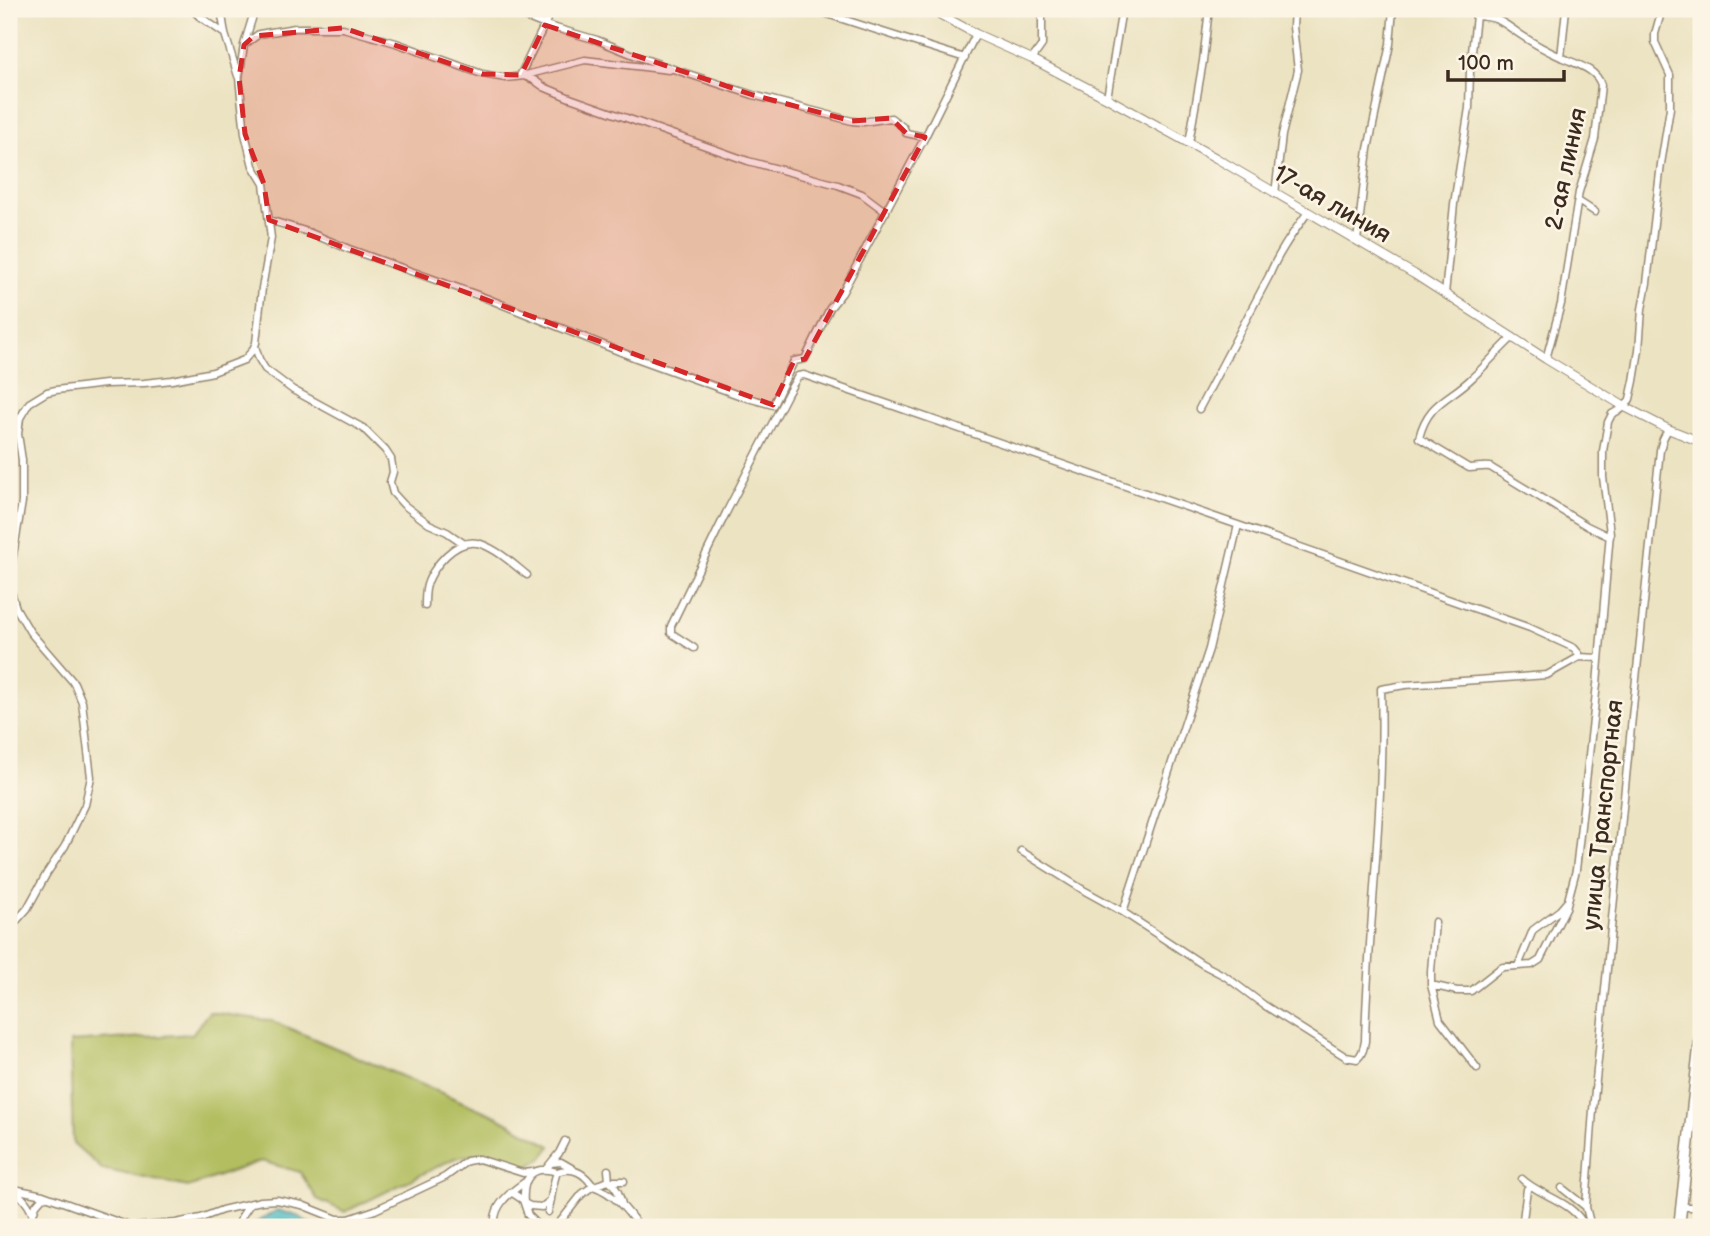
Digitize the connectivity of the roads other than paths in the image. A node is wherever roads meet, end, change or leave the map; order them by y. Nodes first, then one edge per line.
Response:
1 (192, 9) edge
2 (221, 9) edge
3 (255, 9) edge
4 (505, 9) edge
5 (552, 9) edge
6 (812, 9) edge
7 (929, 9) edge
8 (1042, 9) edge
9 (1122, 9) edge
10 (1209, 9) edge
11 (1294, 9) edge
12 (1393, 9) edge
13 (1566, 9) edge
14 (1662, 9) edge
15 (939, 12) edge
16 (1476, 12) edge
17 (545, 25) junction
18 (225, 34) junction
19 (976, 34) junction
20 (244, 45) junction
21 (1561, 57) junction
22 (965, 58) junction
23 (1032, 59) junction
24 (679, 71) junction
25 (520, 76) junction
26 (239, 78) junction
27 (1107, 97) junction
28 (925, 137) junction
29 (1189, 143) junction
30 (1275, 194) junction
31 (1578, 201) junction
32 (886, 212) junction
33 (1308, 212) junction
34 (1595, 212) dead end
35 (270, 220) junction
36 (1356, 241) junction
37 (1445, 294) junction
38 (1513, 337) junction
39 (255, 346) junction
40 (1546, 359) junction
41 (1625, 407) junction
42 (1199, 409) dead end
43 (1668, 429) junction
44 (1701, 442) edge
45 (1238, 525) junction
46 (1610, 537) junction
47 (463, 543) junction
48 (527, 575) dead end
49 (9, 579) edge
50 (9, 585) edge
51 (425, 606) dead end
52 (694, 648) dead end
53 (1579, 657) junction
54 (1599, 658) junction
55 (1021, 851) dead end
56 (1567, 901) junction
57 (1123, 912) junction
58 (1435, 922) dead end
59 (9, 929) edge
60 (1518, 966) junction
61 (1431, 985) junction
62 (1701, 1031) edge
63 (1700, 1046) edge
64 (1477, 1069) dead end
65 (565, 1142) dead end
66 (549, 1166) junction
67 (575, 1170) junction
68 (608, 1170) dead end
69 (533, 1172) junction
70 (557, 1172) junction
71 (1522, 1179) dead end
72 (609, 1181) junction
73 (624, 1181) dead end
74 (526, 1182) junction
75 (593, 1186) junction
76 (1530, 1187) junction
77 (9, 1188) edge
78 (1562, 1188) dead end
79 (511, 1192) junction
80 (48, 1197) junction
81 (551, 1200) junction
82 (524, 1203) junction
83 (250, 1204) junction
84 (622, 1204) junction
85 (1586, 1207) junction
86 (1681, 1207) junction
87 (1701, 1207) edge
88 (548, 1212) dead end
89 (33, 1214) junction
90 (535, 1222) dead end
91 (36, 1227) edge
92 (133, 1227) edge
93 (238, 1227) edge
94 (495, 1227) edge
95 (556, 1227) edge
96 (639, 1227) edge
97 (1522, 1227) edge
98 (1585, 1227) edge
99 (1591, 1227) edge
100 (1679, 1227) edge

1 - 18 street
2 - 18 street
3 - 20 street
4 - 17 street
5 - 17 street
6 - 22 street
7 - 15 street
8 - 23 street
9 - 27 street
10 - 29 street
11 - 30 street
12 - 36 street
13 - 21 street
14 - 41 street
15 - 19 street, 17-ая линия
16 - 21 street, 2-ая линия
16 - 37 street
17 - 24 street
17 - 25 street
18 - 26 street
19 - 22 street
19 - 23 street, 17-ая линия
20 - 25 street
20 - 26 street
21 - 31 street, 2-ая линия
22 - 28 street
23 - 27 street, 17-ая линия
24 - 25 street
24 - 28 street
25 - 32 street
26 - 35 street
27 - 29 street, 17-ая линия
28 - 32 street
29 - 30 street, 17-ая линия
30 - 33 street, 17-ая линия
31 - 34 street
31 - 40 street, 2-ая линия
32 - 35 street
33 - 36 street, 17-ая линия
33 - 42 street
35 - 39 street
36 - 37 street, 17-ая линия
37 - 38 street, 17-ая линия
38 - 40 street, 17-ая линия
38 - 46 street
39 - 47 street
39 - 49 street
40 - 41 street, 17-ая линия
41 - 43 street, 17-ая линия
41 - 46 street
43 - 44 street, 17-ая линия
43 - 85 street, улица Транспортная
45 - 52 street
45 - 53 street
45 - 57 street
46 - 54 street
47 - 48 street
47 - 51 street
50 - 59 street
53 - 54 street
53 - 57 street
54 - 56 street
55 - 57 street
56 - 60 street
56 - 60 street
58 - 61 street
60 - 61 street
61 - 64 street
62 - 63 main road
63 - 86 main road
65 - 66 street
66 - 67 street
66 - 69 street
66 - 70 street
67 - 70 street
67 - 75 street
68 - 72 street
69 - 74 street
69 - 83 street
70 - 81 street
71 - 76 street
72 - 73 street
72 - 75 street
72 - 84 street
74 - 79 street
74 - 82 street
75 - 84 street
75 - 95 street
76 - 97 street
76 - 98 street
77 - 80 street
77 - 89 street
78 - 85 street
79 - 82 street
79 - 94 street
80 - 89 street
80 - 92 street
81 - 82 street
81 - 88 street
82 - 90 street
83 - 92 street
83 - 93 street
84 - 96 street
85 - 99 street, улица Транспортная
86 - 87 street
86 - 100 main road
89 - 91 street

